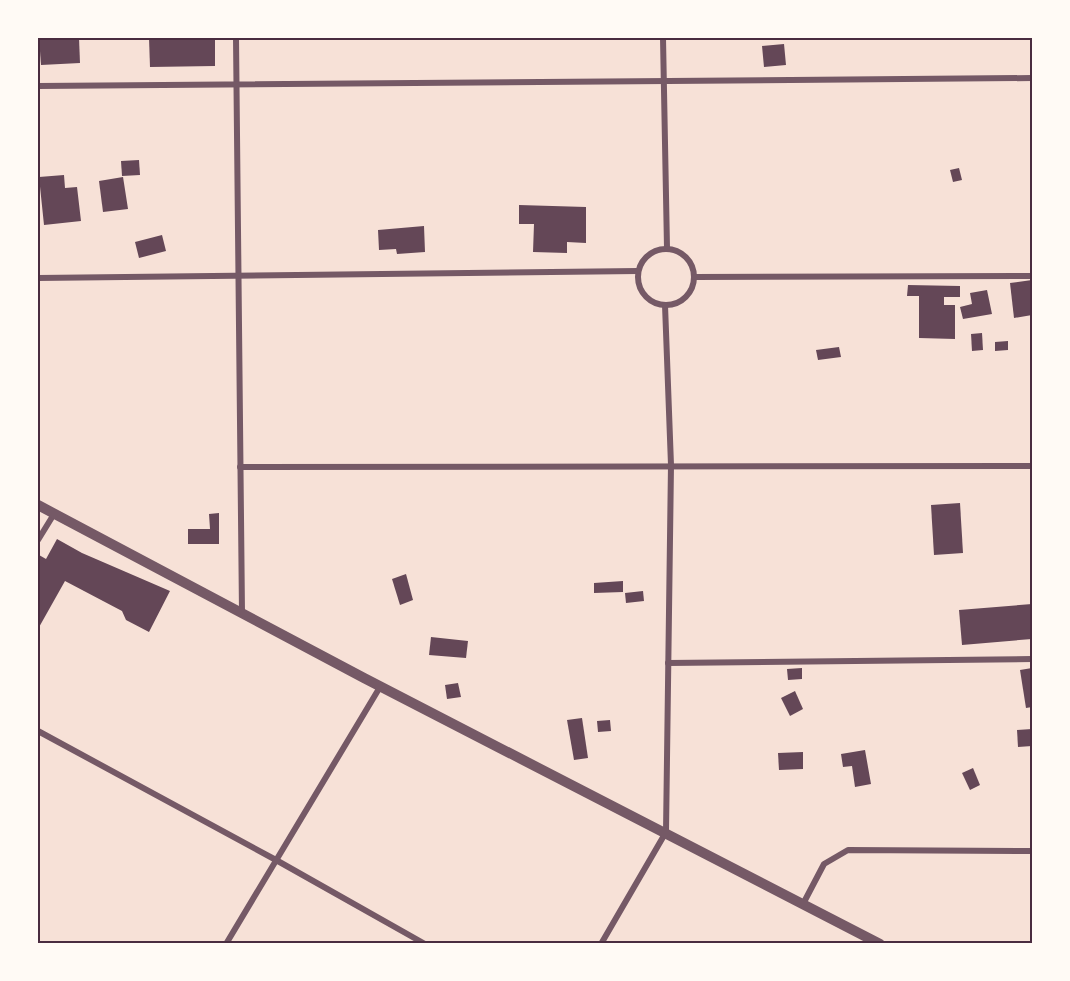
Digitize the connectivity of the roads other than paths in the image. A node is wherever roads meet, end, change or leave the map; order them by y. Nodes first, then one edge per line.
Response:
1 (236, 38) edge
2 (663, 38) edge
3 (1032, 78) edge
4 (664, 80) junction
5 (38, 86) edge
6 (236, 86) junction
7 (667, 248) junction
8 (638, 272) junction
9 (1032, 276) edge
10 (238, 277) junction
11 (694, 277) junction
12 (38, 278) edge
13 (665, 305) junction
14 (670, 465) junction
15 (1032, 466) edge
16 (240, 467) junction
17 (38, 505) edge
18 (54, 514) junction
19 (38, 540) edge
20 (242, 614) junction
21 (1032, 659) edge
22 (668, 663) junction
23 (380, 687) junction
24 (38, 731) edge
25 (666, 832) junction
26 (1032, 851) edge
27 (276, 860) junction
28 (803, 904) junction
29 (226, 944) edge
30 (425, 944) edge
31 (601, 944) edge
32 (880, 944) edge

1 - 6 street
2 - 4 street
3 - 4 street
4 - 6 street
4 - 7 street
5 - 6 street
6 - 10 street
7 - 8 street
7 - 11 street
8 - 10 street
8 - 13 street
9 - 11 street
10 - 12 street
10 - 16 street
11 - 13 street
13 - 14 street
14 - 15 street
14 - 16 street
14 - 22 street
16 - 20 street
17 - 18 street
18 - 19 street
18 - 20 street
20 - 23 street
21 - 22 street
22 - 25 street
23 - 25 street
23 - 27 street
24 - 27 street
25 - 28 street
25 - 31 street
26 - 28 street
27 - 29 street
27 - 30 street
28 - 32 street

